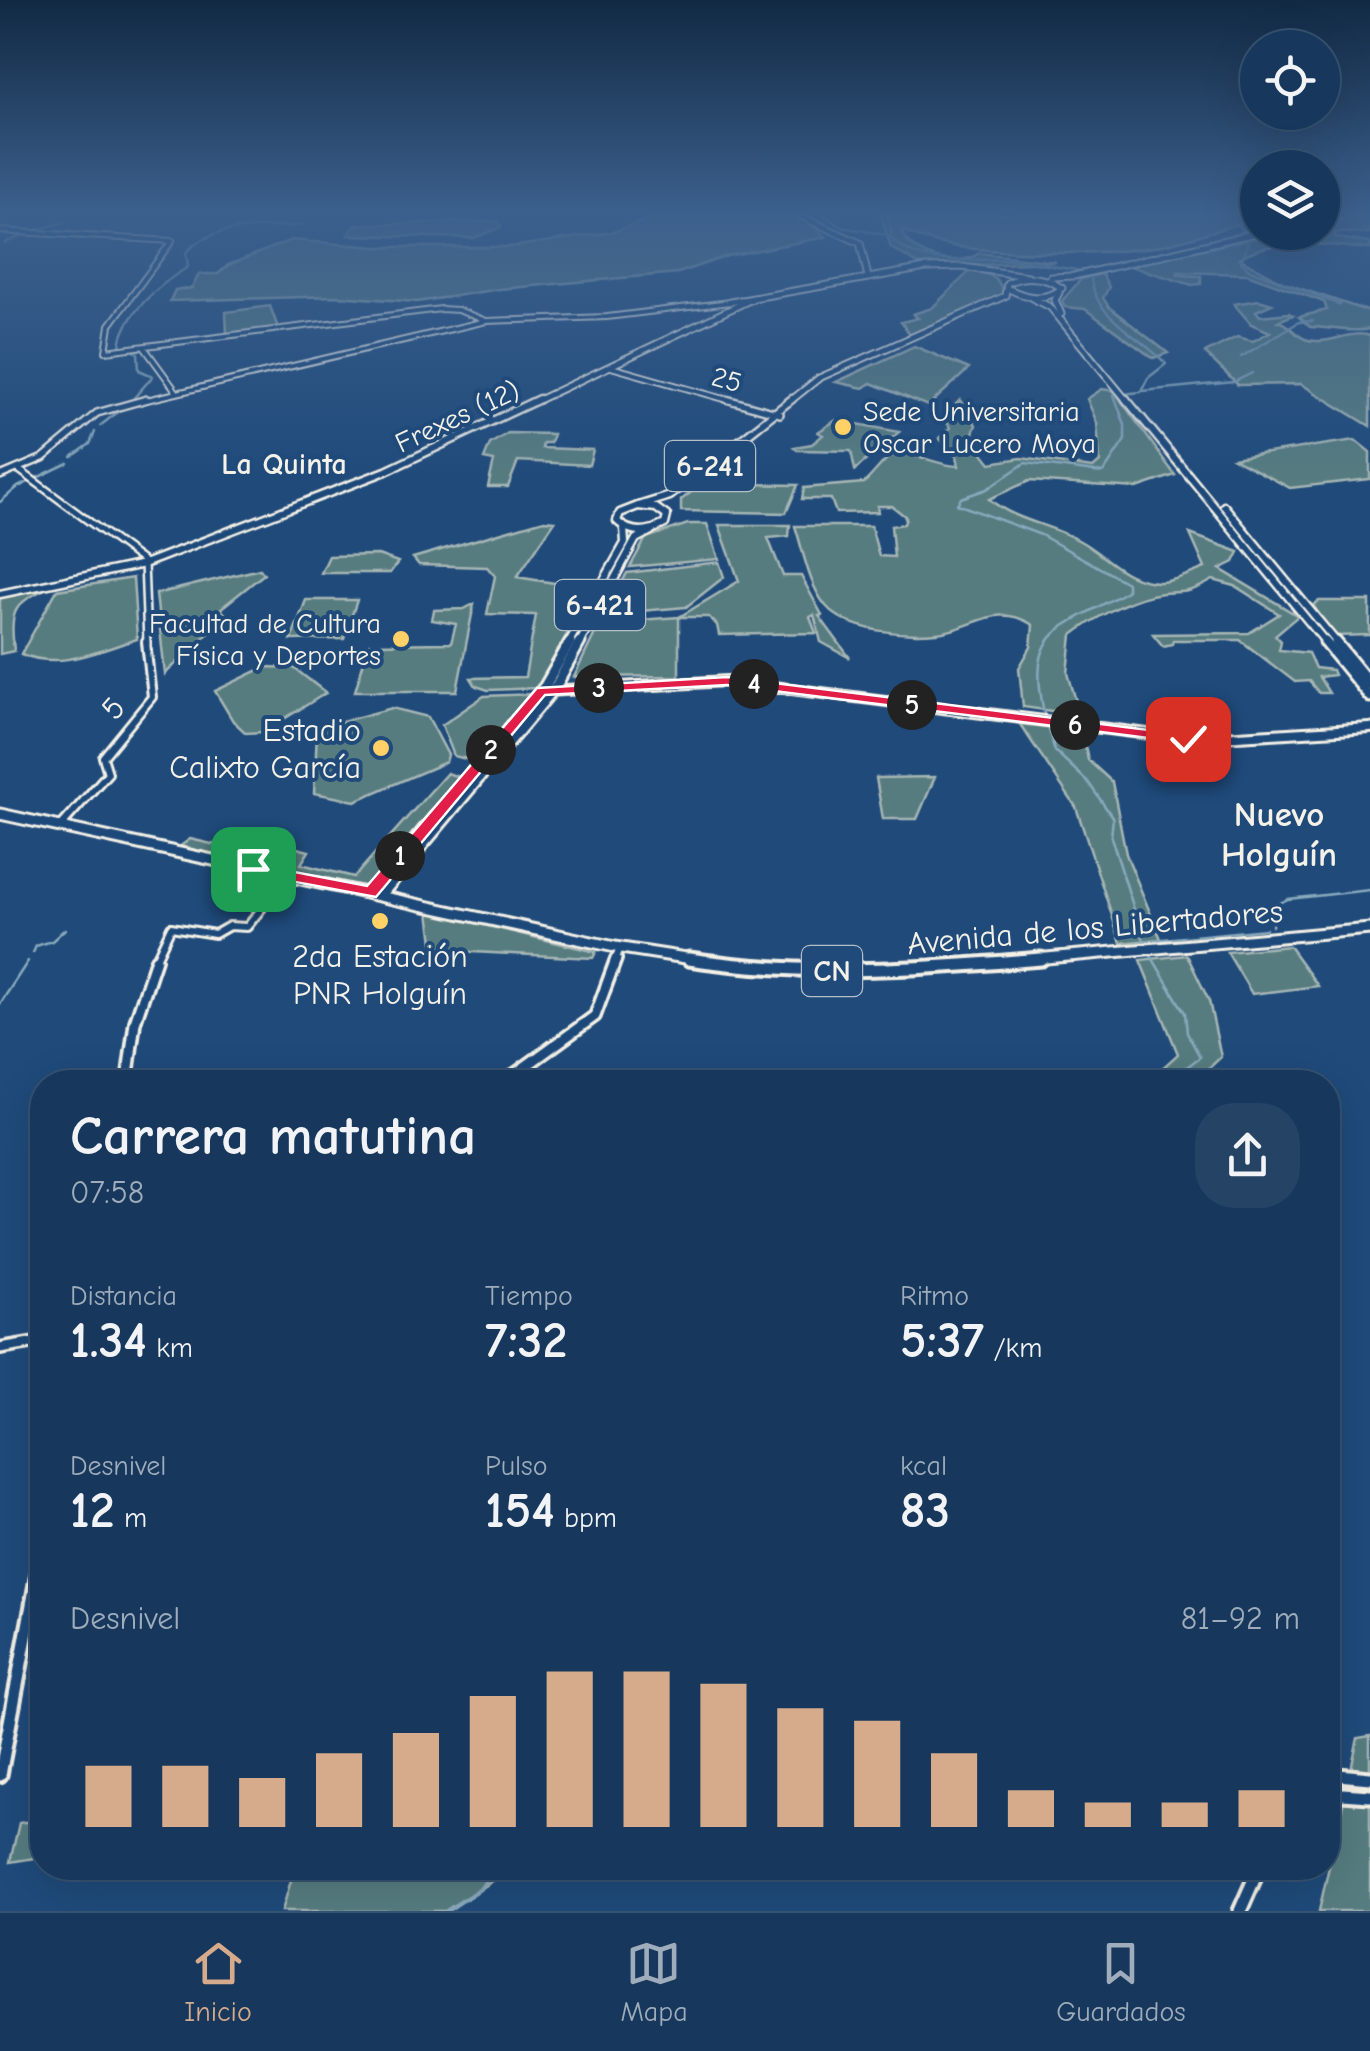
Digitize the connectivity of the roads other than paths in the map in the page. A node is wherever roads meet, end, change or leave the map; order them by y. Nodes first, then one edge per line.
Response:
1 (126, 303) edge
2 (720, 303) edge
3 (731, 303) edge
4 (744, 303) edge
5 (988, 303) edge
6 (999, 303) edge
7 (1042, 303) edge
8 (1057, 303) edge
9 (736, 307) junction
10 (486, 321) junction
11 (144, 347) junction
12 (611, 367) junction
13 (1116, 384) junction
14 (176, 391) junction
15 (778, 414) junction
16 (18, 470) junction
17 (0, 476) edge
18 (638, 506) junction
19 (662, 512) junction
20 (624, 528) junction
21 (651, 531) junction
22 (143, 568) junction
23 (0, 594) edge
24 (1370, 669) edge
25 (1354, 671) junction
26 (1370, 684) edge
27 (549, 689) junction
28 (1370, 697) edge
29 (1370, 726) edge
30 (0, 814) edge
31 (61, 826) junction
32 (278, 889) dead end
33 (376, 894) junction
34 (1370, 929) edge
35 (620, 948) junction
36 (128, 1070) edge
37 (521, 1070) edge
38 (30, 1343) edge
39 (0, 1348) edge
40 (30, 1616) edge
41 (1340, 1774) edge
42 (0, 1775) edge
43 (1370, 1778) edge
44 (1340, 1794) edge
45 (1370, 1796) edge
46 (1254, 1880) edge
47 (1240, 1911) edge

1 - 11 street
2 - 10 street
3 - 9 main road
4 - 9 main road, Frexes (12)
5 - 15 main road, 6-241
6 - 15 main road, 6-241
7 - 13 main road
8 - 13 main road
9 - 12 main road, Frexes (12)
10 - 11 street
10 - 14 street
11 - 14 street
12 - 15 street, 25
12 - 22 main road, Frexes (12)
13 - 25 main road
14 - 16 street
15 - 18 main road, 6-241
15 - 19 main road, 6-241
16 - 17 street
16 - 22 street
18 - 19 main road
18 - 20 main road, 6-421
19 - 21 main road, 6-421
20 - 21 main road, 6-421
20 - 27 main road, 6-421
21 - 27 main road, 6-421
22 - 23 main road, Frexes (12)
22 - 31 street, 5
24 - 25 street
25 - 26 main road
25 - 28 main road
27 - 29 main road
27 - 33 main road, 6-421
30 - 31 main road, Avenida de los Libertadores / CN
31 - 33 main road, Avenida de los Libertadores / CN
32 - 36 street
33 - 35 main road, Avenida de los Libertadores / CN
34 - 35 main road, Avenida de los Libertadores / CN
35 - 37 street
38 - 39 street
40 - 42 street
41 - 43 street
44 - 45 street
46 - 47 street

